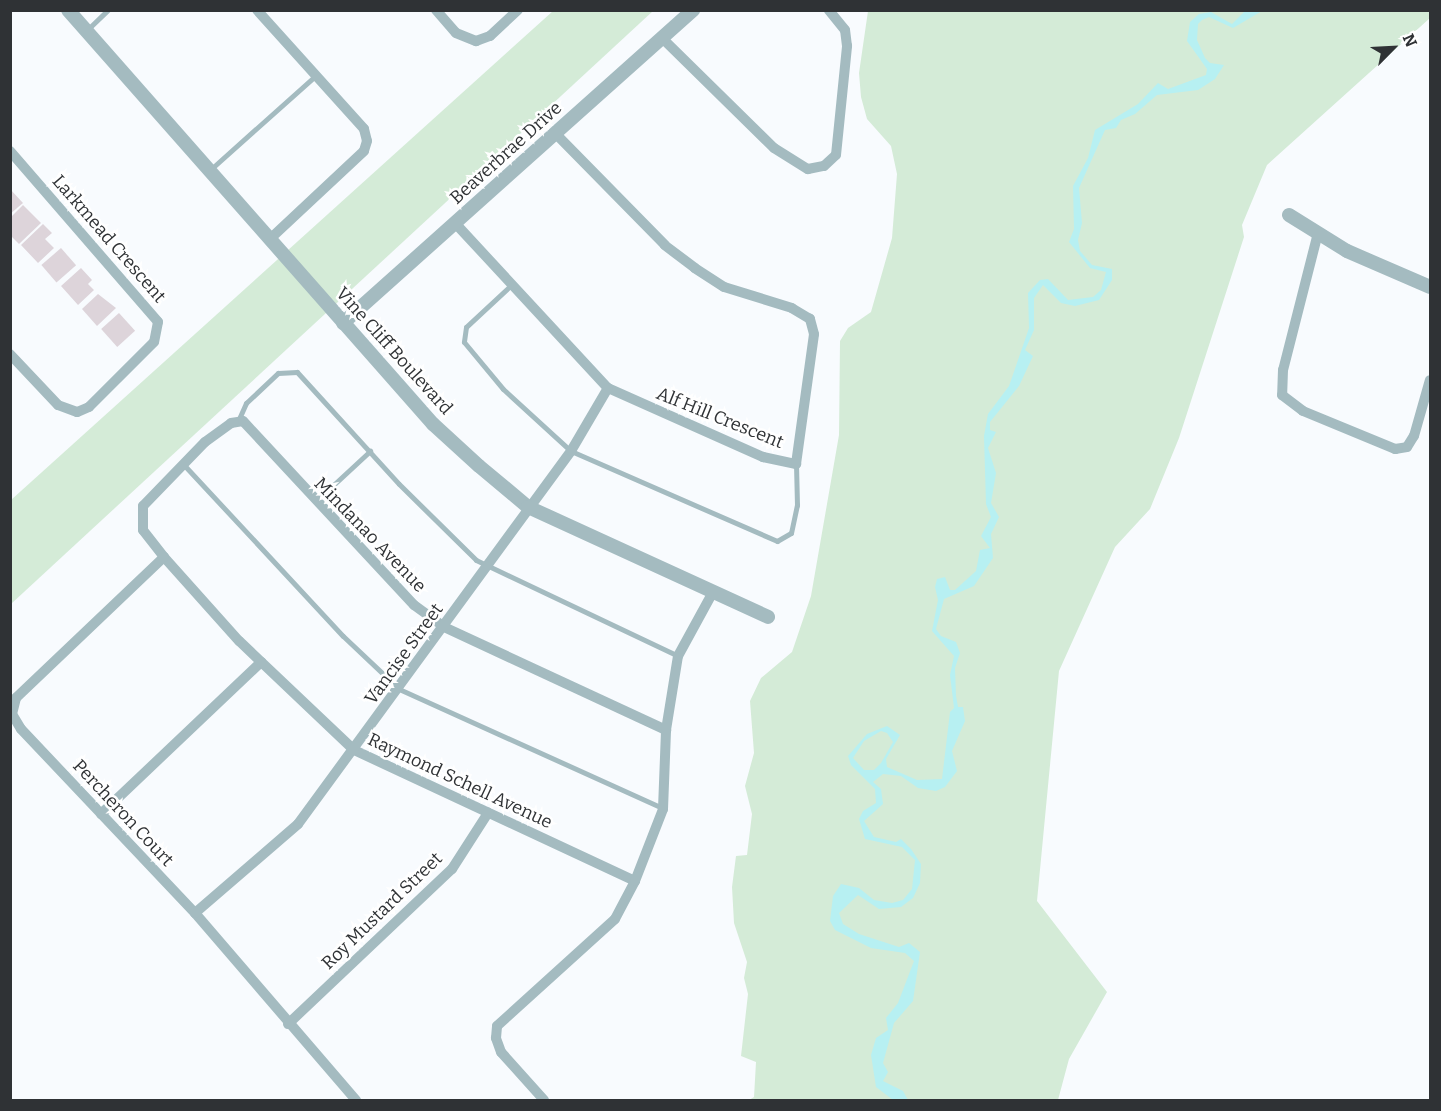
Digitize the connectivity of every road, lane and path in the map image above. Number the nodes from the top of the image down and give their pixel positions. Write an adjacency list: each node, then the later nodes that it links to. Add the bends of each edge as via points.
1 (68, 10): 8 (street, Vine Cliff Boulevard)
2 (108, 10): 8 (lane)
3 (258, 10): 10 (street)
4 (436, 10): 5 (street, via 456,33 476,40 490,36)
5 (518, 10)
6 (693, 10): 9 (street, Beaverbrae Drive)
7 (829, 10): 9 (street, via 845,30 847,46 836,155 824,166 808,169 774,148)
8 (86, 31): 13 (street, Vine Cliff Boulevard)
9 (662, 38): 11 (street, Beaverbrae Drive)
10 (316, 75): 13 (lane); 17 (street, via 364,129 367,141 364,151)
11 (555, 133): 15 (street, Beaverbrae Drive); 28 (street, Alf Hill Crescent, via 665,245 695,268 724,287 792,308 810,319 814,334)
12 (10, 151): 21 (street, Larkmead Crescent, via 158,322 154,342 89,407 77,412 58,405)
13 (210, 170): 17 (street, Vine Cliff Boulevard)
14 (1289, 215): 16 (street)
15 (455, 223): 18 (street, Alf Hill Crescent); 20 (street, Beaverbrae Drive)
16 (1318, 233): 19 (street, via 1347,251); 22 (street, via 1283,370 1282,395 1303,411 1395,449 1407,447 1414,436)
17 (270, 239): 20 (street, Vine Cliff Boulevard)
18 (510, 286): 23 (street, Alf Hill Crescent); 26 (lane, via 466,327 464,342 503,389)
19 (1431, 287)
20 (343, 323): 30 (street, Vine Cliff Boulevard, via 433,424)
21 (10, 354)
22 (1431, 380)
23 (608, 388): 26 (street, Vancise Street); 28 (street, Alf Hill Crescent, via 763,457)
24 (237, 421): 25 (lane, via 255,393 278,373 291,371 302,375); 27 (street, via 212,436); 29 (street, Mindanao Avenue, via 248,425)
25 (370, 451): 29 (lane); 32 (lane, via 465,552)
26 (571, 451): 28 (lane, via 777,541 791,533 797,505); 30 (street, Vancise Street)
27 (183, 464): 31 (street, via 147,498 140,513 143,530); 38 (lane, via 343,636)
28 (796, 464)
29 (315, 502): 35 (street, Mindanao Avenue, via 414,605)
30 (528, 507): 32 (street, Vancise Street); 33 (street, Vine Cliff Boulevard)
31 (164, 556): 37 (street, Raymond Schell Avenue); 43 (street, Percheron Court, via 16,698 12,714 21,729)
32 (488, 567): 35 (street, Vancise Street); 36 (lane)
33 (713, 592): 34 (street, Vine Cliff Boulevard); 36 (street)
34 (768, 617)
35 (444, 627): 38 (street, Vancise Street); 39 (street, Mindanao Avenue)
36 (678, 656): 39 (street)
37 (261, 662): 40 (street, Raymond Schell Avenue); 43 (street)
38 (399, 689): 40 (street, Vancise Street); 41 (lane)
39 (666, 730): 41 (street)
40 (354, 750): 42 (street, Raymond Schell Avenue); 45 (street, Vancise Street, via 298,824)
41 (663, 809): 44 (street)
42 (488, 813): 44 (street, Raymond Schell Avenue); 46 (street, Roy Mustard Street, via 452,869)
43 (101, 814): 45 (street, Percheron Court)
44 (635, 882): 48 (street, via 615,920 497,1026 501,1052)
45 (195, 913): 46 (street, Percheron Court)
46 (288, 1024): 47 (street, Percheron Court)
47 (356, 1101)
48 (544, 1101)

